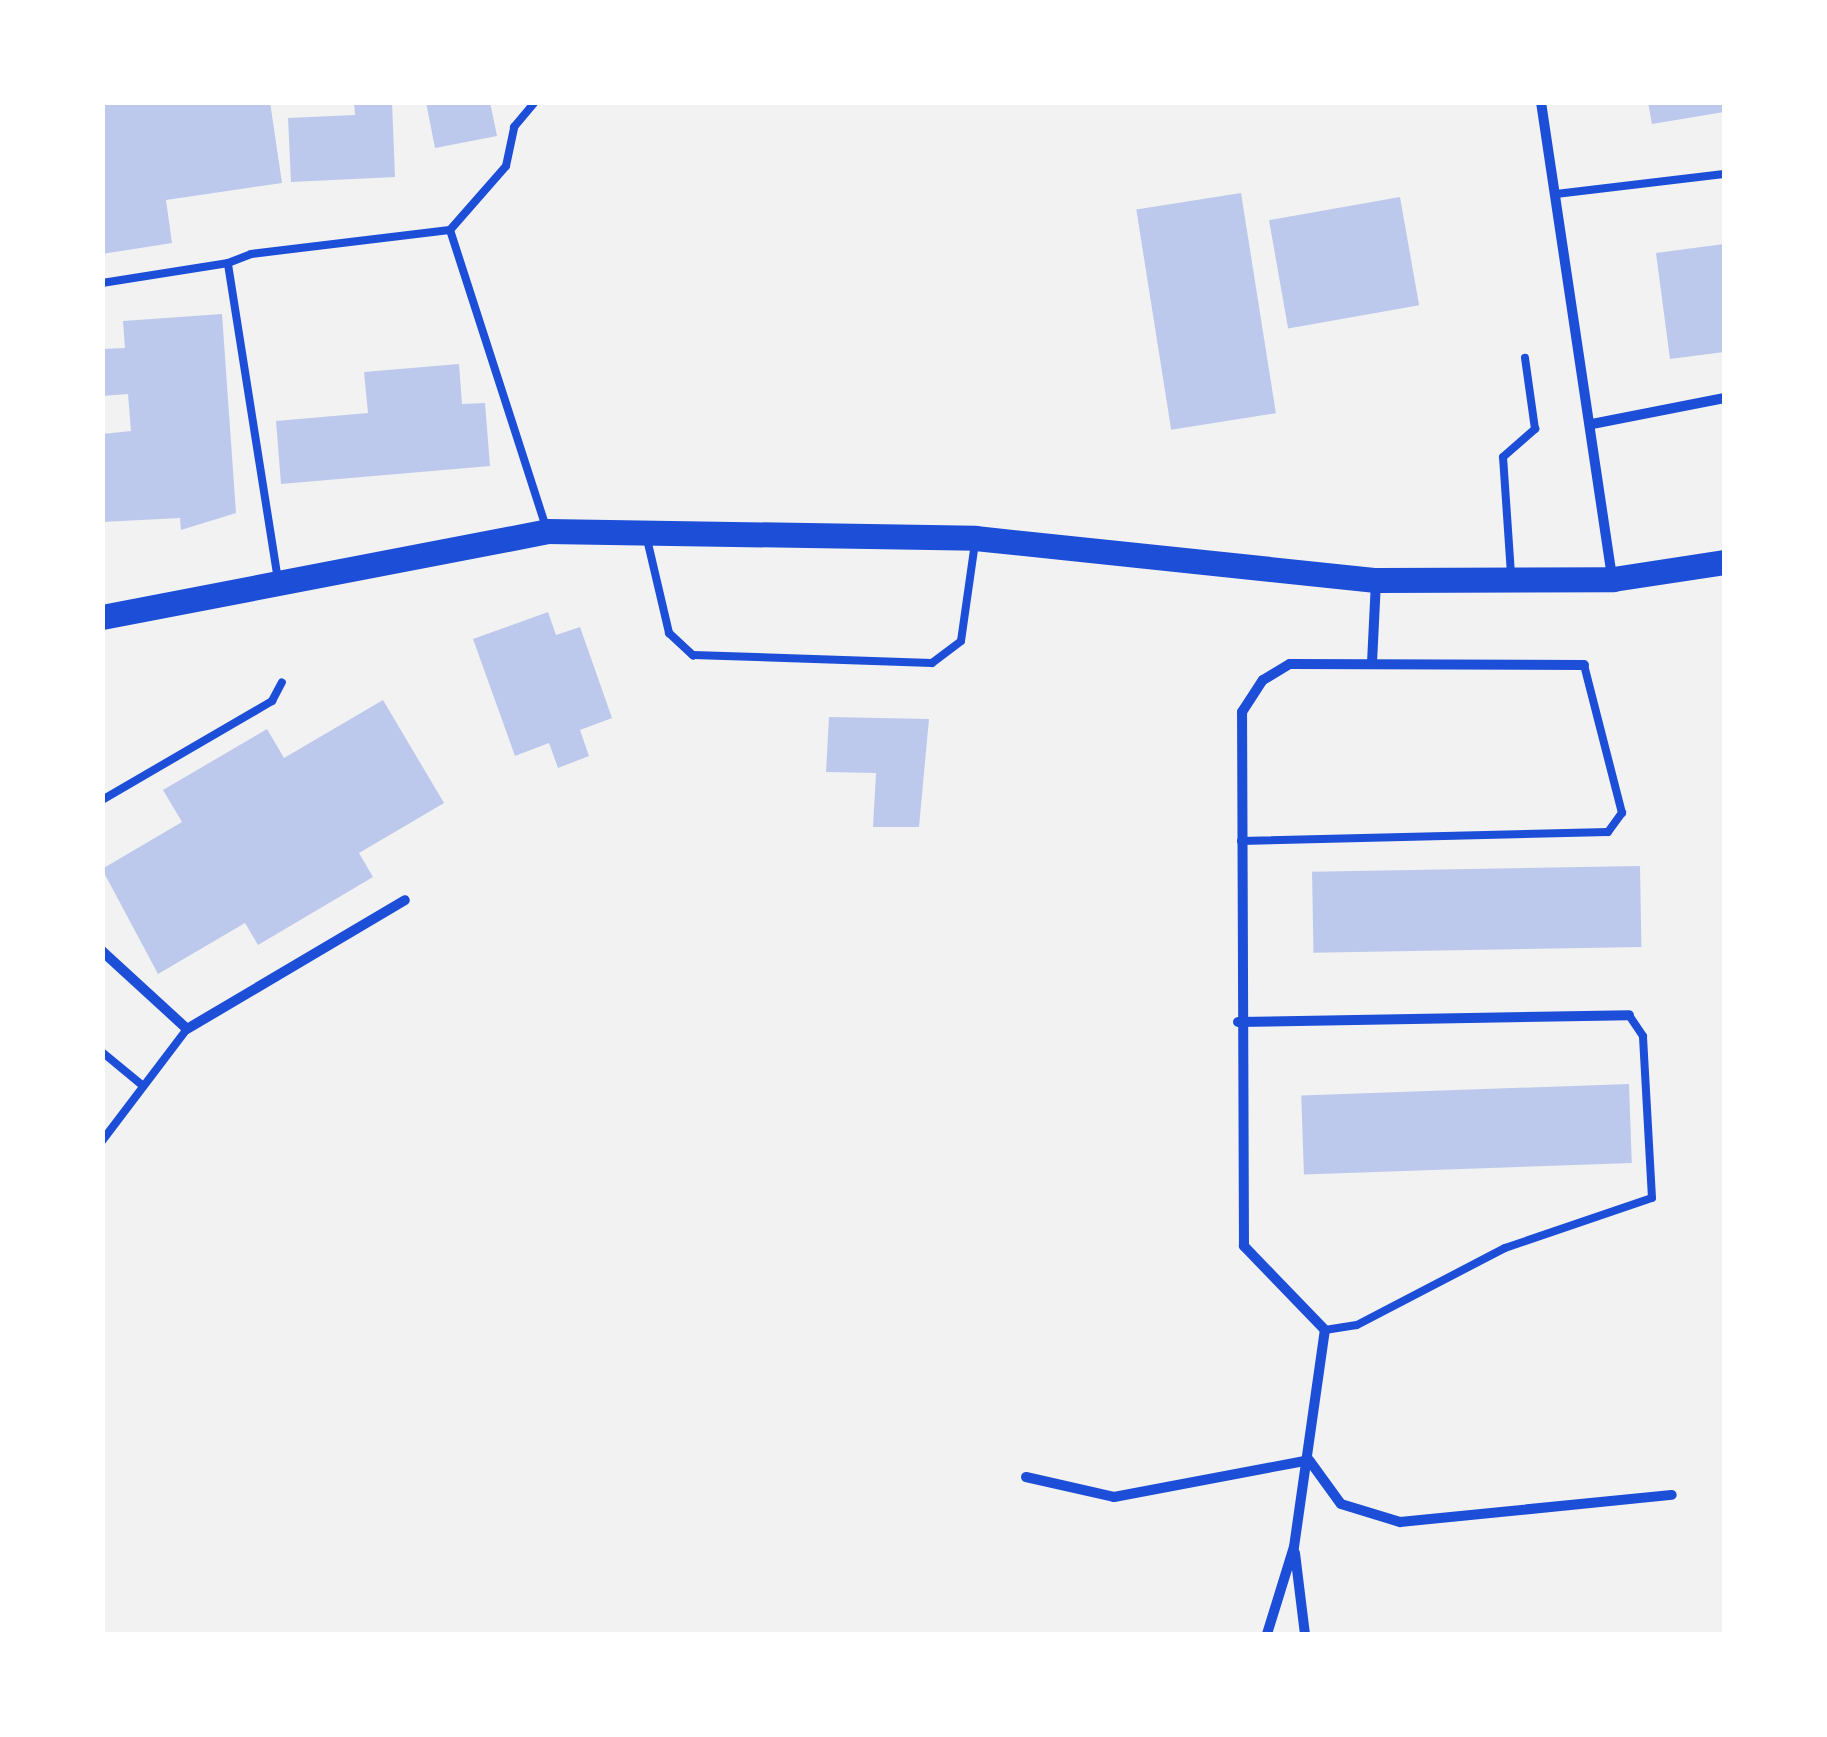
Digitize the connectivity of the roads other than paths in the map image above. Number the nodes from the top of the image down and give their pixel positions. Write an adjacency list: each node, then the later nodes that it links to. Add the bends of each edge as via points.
1 (535, 102): 5 (lane, via 518,117 506,166)
2 (1541, 102): 4 (street)
3 (1724, 174): 4 (lane)
4 (1556, 194): 10 (street)
5 (450, 230): 6 (lane); 12 (lane)
6 (228, 263): 7 (lane); 18 (lane)
7 (102, 283)
8 (1526, 358): 17 (lane, via 1535,428 1503,457)
9 (1724, 398): 10 (street)
10 (1592, 424): 15 (street)
11 (645, 529): 12 (main road); 13 (main road); 13 (lane, via 669,633 708,658 932,664 961,641)
12 (548, 532): 18 (main road)
13 (975, 538): 16 (main road)
14 (1724, 562): 15 (main road)
15 (1613, 579): 17 (main road)
16 (1376, 580): 17 (main road); 20 (street)
17 (1512, 584)
18 (280, 590): 19 (main road)
19 (102, 617)
20 (1372, 663): 21 (street); 24 (street, via 1290,664 1250,695)
21 (1584, 664): 24 (lane, via 1622,813 1608,832)
22 (282, 682): 23 (lane, via 272,701)
23 (102, 800)
24 (1240, 842): 28 (street)
25 (405, 900): 29 (street)
26 (102, 951): 29 (street)
27 (1629, 1015): 28 (street); 33 (lane, via 1644,1036 1652,1198 1505,1248 1357,1325)
28 (1238, 1022): 33 (street, via 1244,1246)
29 (187, 1029): 31 (lane)
30 (102, 1052): 31 (lane)
31 (142, 1085): 32 (lane)
32 (103, 1139)
33 (1325, 1330): 34 (street)
34 (1309, 1460): 35 (street, via 1114,1497); 36 (street, via 1341,1504 1400,1522); 37 (street)
35 (1026, 1476)
36 (1672, 1495)
37 (1294, 1547): 38 (street); 39 (street)
38 (1266, 1634)
39 (1305, 1634)

